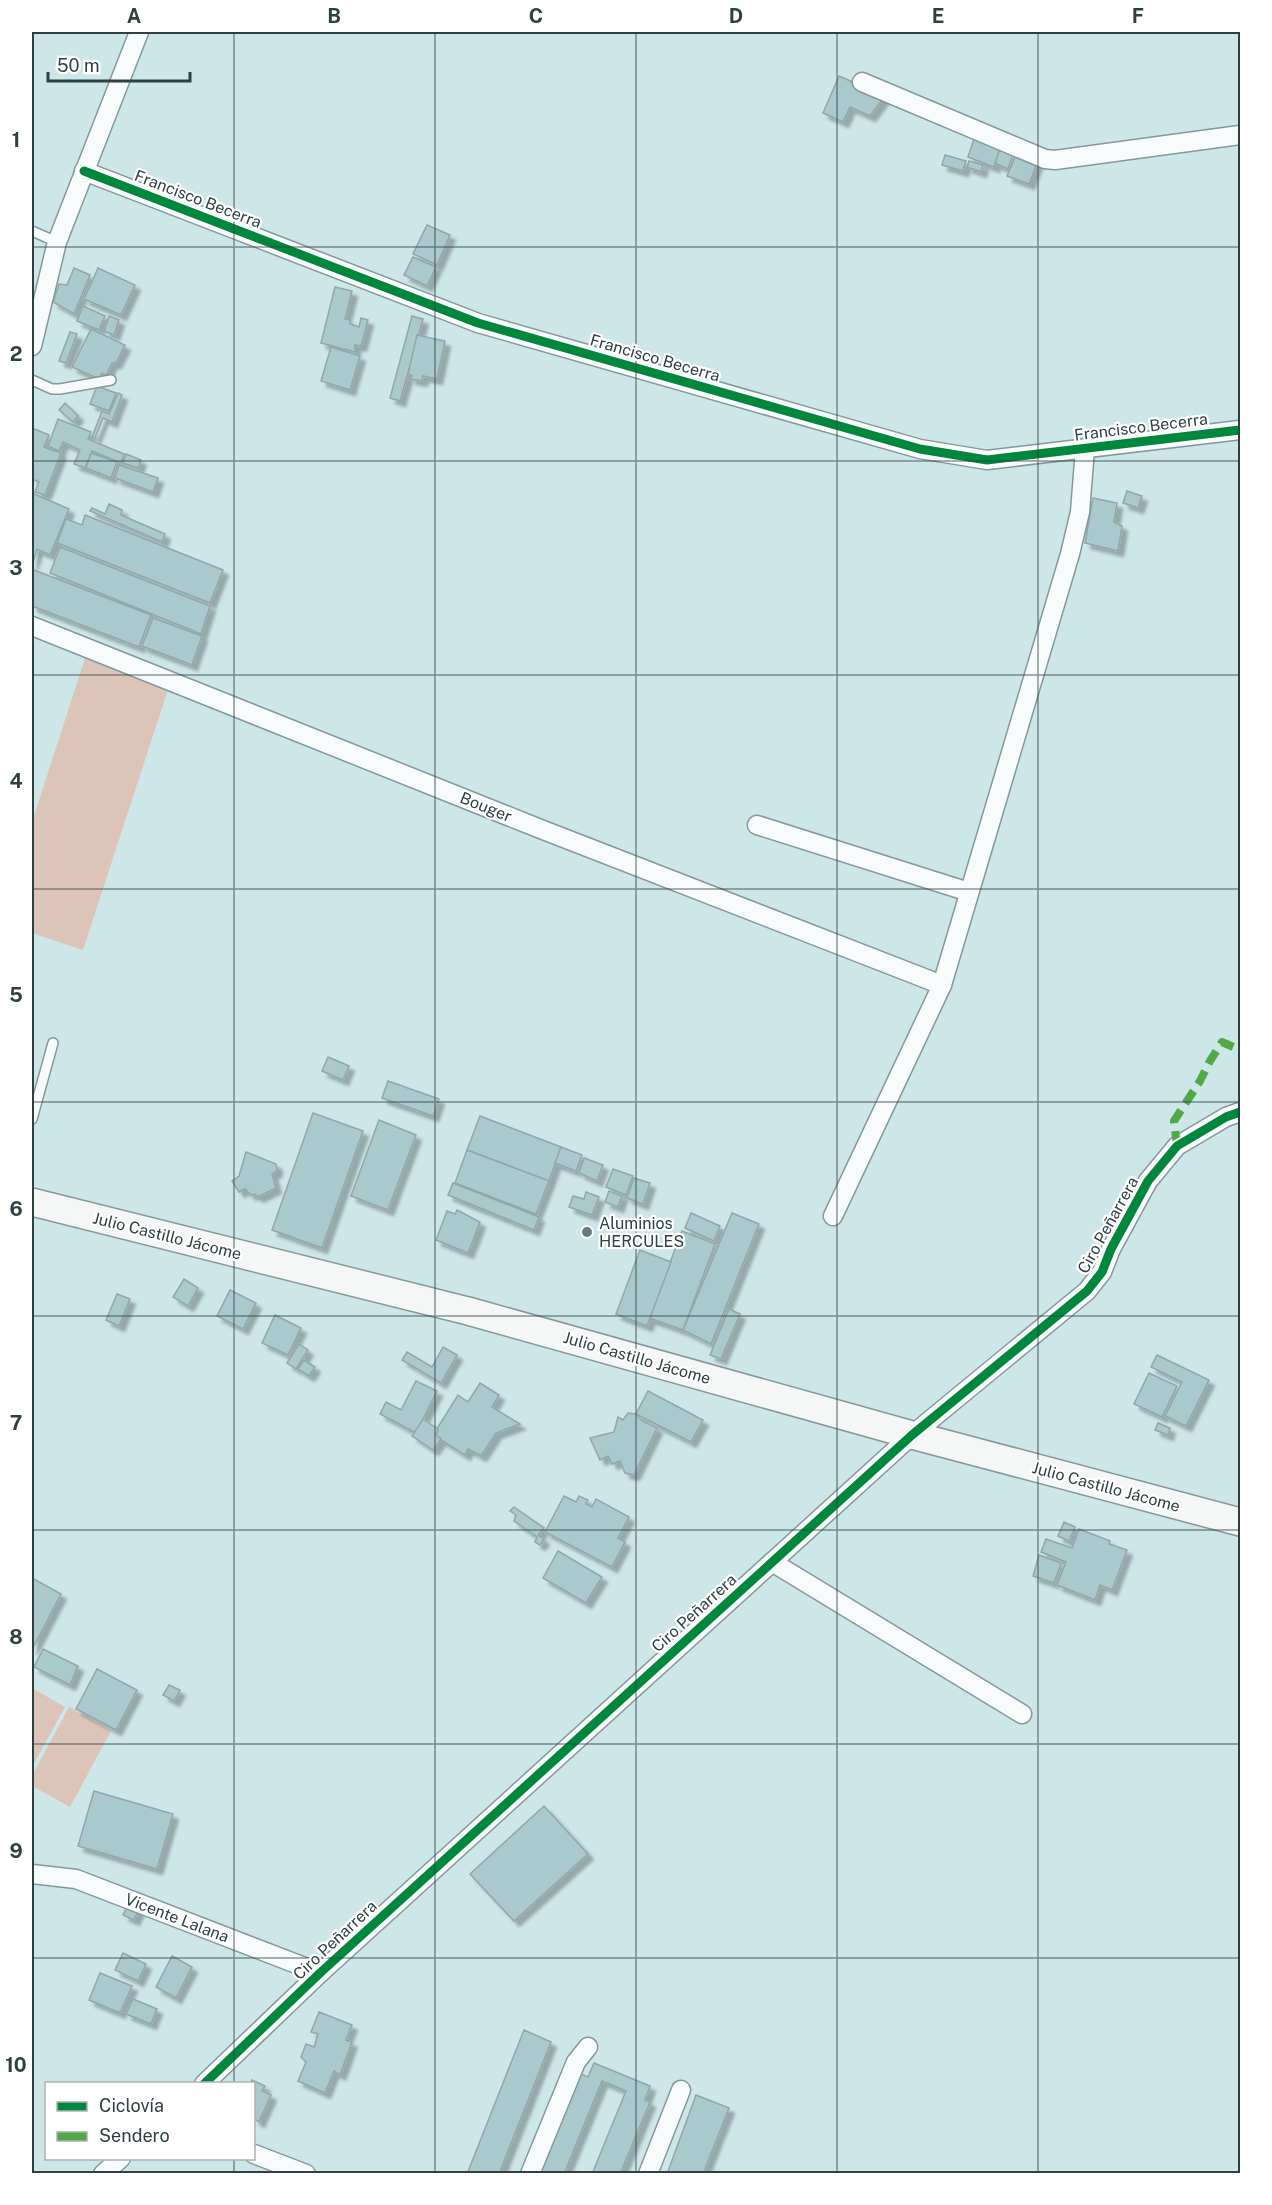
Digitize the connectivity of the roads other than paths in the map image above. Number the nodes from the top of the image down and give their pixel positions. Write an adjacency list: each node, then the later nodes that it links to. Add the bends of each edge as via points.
1 (140, 32): 4 (street)
2 (862, 82): 3 (street, via 1045,159)
3 (1240, 135)
4 (84, 171): 6 (street); 11 (street, Francisco Becerra, via 478,323 909,446 987,460)
5 (32, 231): 6 (lane)
6 (57, 242): 7 (street)
7 (32, 346)
8 (32, 380): 9 (lane, via 52,389)
9 (111, 380)
10 (1240, 430): 11 (street, Francisco Becerra)
11 (1085, 449): 14 (street, via 1080,512 1070,554)
12 (32, 626): 15 (street, Bouger)
13 (757, 825): 14 (street)
14 (969, 892): 15 (street)
15 (942, 985): 20 (street)
16 (53, 1043): 18 (lane)
17 (1240, 1112): 21 (street, Ciro Peñarrera, via 1177,1146 1148,1181 1102,1272 1087,1291)
18 (32, 1119)
19 (32, 1202): 21 (main road, Julio Castillo Jácome, via 468,1311)
20 (833, 1216)
21 (912, 1435): 22 (main road, Julio Castillo Jácome); 23 (street, Ciro Peñarrera)
22 (1240, 1522)
23 (772, 1562): 24 (street); 26 (street, Ciro Peñarrera)
24 (1022, 1714)
25 (32, 1875): 26 (street, Vicente Lalana, via 76,1879)
26 (320, 1973): 28 (street, Ciro Peñarrera)
27 (588, 2047): 34 (street, via 576,2061)
28 (206, 2082)
29 (681, 2090): 35 (street)
30 (255, 2154): 33 (street)
31 (119, 2160): 32 (street)
32 (103, 2174)
33 (306, 2174)
34 (530, 2174)
35 (648, 2174)

